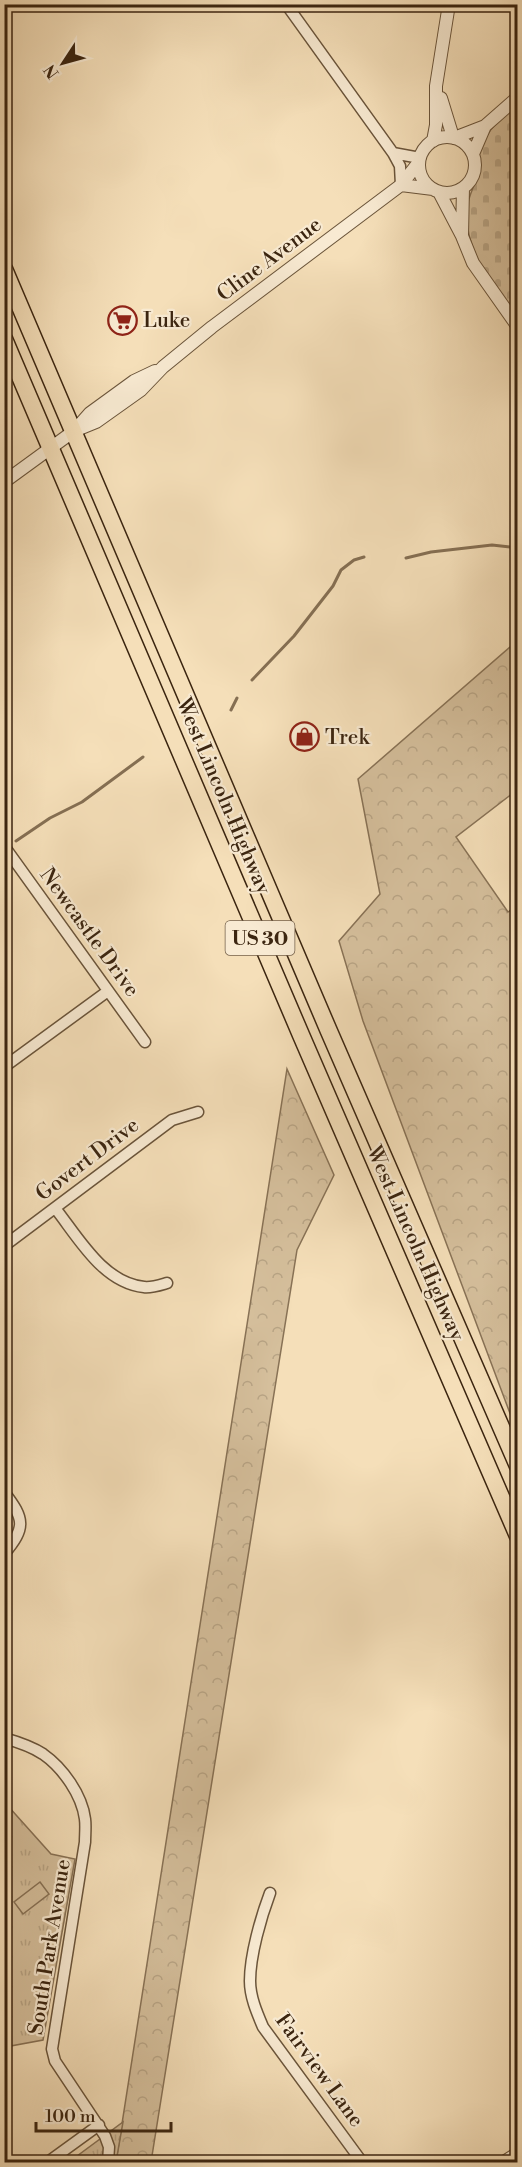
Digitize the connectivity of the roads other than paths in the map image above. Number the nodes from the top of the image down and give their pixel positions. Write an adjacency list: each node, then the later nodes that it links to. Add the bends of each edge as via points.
1 (286, 4): 8 (street)
2 (449, 4): 3 (street)
3 (436, 86): 6 (street); 7 (street)
4 (518, 97): 5 (street)
5 (485, 126): 6 (street); 9 (street)
6 (453, 138): 7 (street); 9 (street, via 463,142)
7 (433, 141): 10 (street, via 424,148)
8 (393, 153): 10 (street); 11 (street, via 400,166)
9 (473, 154): 12 (street, via 474,173)
10 (419, 160): 11 (street, Cline Avenue); 13 (street, via 421,174)
11 (400, 185): 13 (street); 18 (street, Cline Avenue, via 240,305 163,367 141,390 96,422)
12 (463, 188): 13 (street, via 452,193); 14 (street)
13 (436, 190): 14 (street)
14 (462, 236): 16 (street, via 473,263)
15 (4, 269): 18 (main road, West Lincoln Highway / US 30)
16 (518, 327)
17 (4, 339): 19 (main road, West Lincoln Highway / US 30)
18 (74, 431): 19 (street, Cline Avenue); 29 (main road, West Lincoln Highway / US 30)
19 (52, 447): 20 (street, Cline Avenue); 31 (main road, West Lincoln Highway / US 30)
20 (4, 482)
21 (4, 846): 22 (street, Newcastle Drive)
22 (108, 991): 23 (street, Newcastle Drive); 24 (street)
23 (145, 1042)
24 (4, 1067)
25 (198, 1112): 26 (street, Govert Drive, via 171,1120)
26 (55, 1208): 27 (street, Govert Drive); 28 (street, via 102,1268 126,1284 146,1288)
27 (4, 1246)
28 (167, 1283)
29 (518, 1466)
30 (4, 1492): 32 (street, via 18,1509 21,1524)
31 (518, 1536)
32 (4, 1554)
33 (4, 1738): 35 (street, South Park Avenue, via 44,1755 80,1798 85,1842 52,2049 55,2061)
34 (270, 1893): 39 (street, Fairview Lane, via 260,1920 250,1982 255,2007 263,2027)
35 (99, 2125): 37 (street); 38 (street, South Park Avenue, via 109,2147)
36 (518, 2153): 40 (street)
37 (48, 2163)
38 (108, 2163)
39 (362, 2163)
40 (504, 2163)

